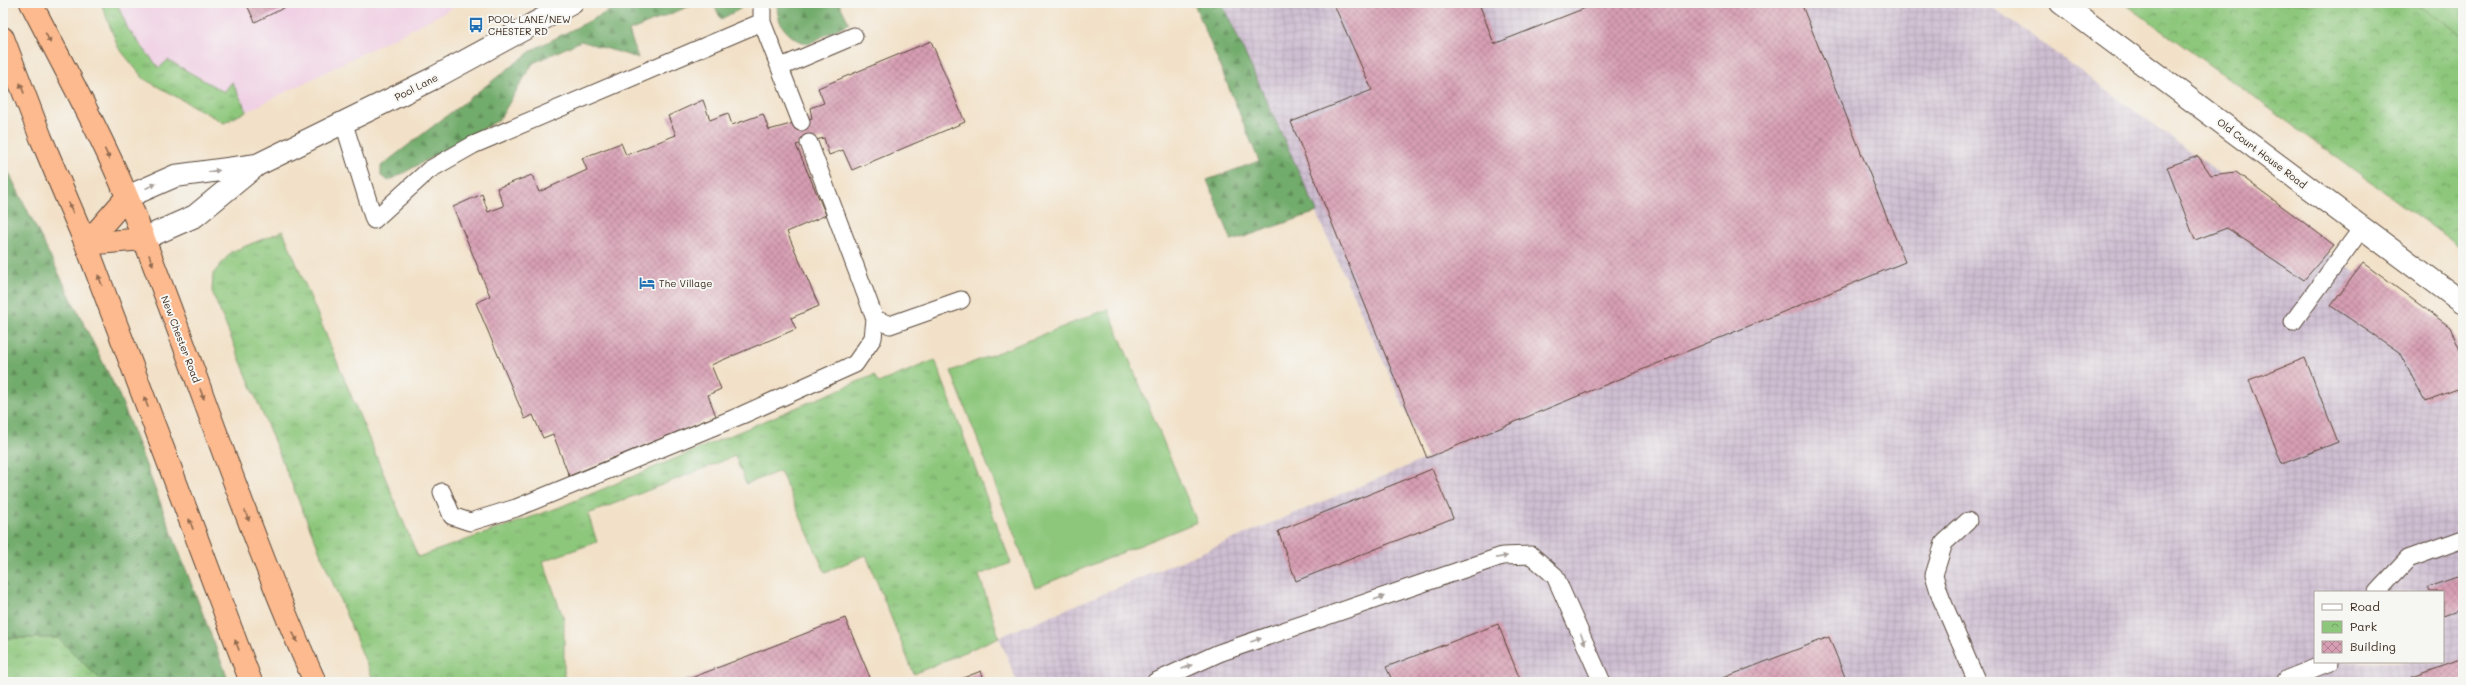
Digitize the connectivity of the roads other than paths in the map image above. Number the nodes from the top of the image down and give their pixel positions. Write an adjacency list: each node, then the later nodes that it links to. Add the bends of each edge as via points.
1 (31, 3): 13 (highway, New Chester Road, one-way to 13)
2 (572, 3): 10 (street, Pool Lane)
3 (762, 3): 5 (lane)
4 (2061, 3): 14 (street, Old Court House Road)
5 (762, 22): 8 (lane); 10 (lane, via 474,145 430,170 374,220)
6 (854, 36): 8 (lane)
7 (3, 38): 16 (highway, one-way to 7, via 41,138)
8 (781, 67): 9 (lane)
9 (800, 122)
10 (344, 124): 12 (street, Pool Lane)
11 (809, 142): 19 (lane)
12 (257, 165): 13 (street, Pool Lane, one-way to 12, via 176,176); 15 (street, Pool Lane, via 195,216)
13 (127, 197): 15 (highway, New Chester Road); 16 (highway)
14 (2362, 228): 18 (street, Old Court House Road); 20 (lane)
15 (143, 239): 16 (highway); 27 (highway, New Chester Road, one-way to 27, via 282,608)
16 (86, 244): 26 (highway, one-way to 16)
17 (960, 300): 19 (lane, via 890,324)
18 (2463, 303)
19 (875, 319): 21 (lane, via 873,338 855,364 742,415 516,508 470,522 452,516)
20 (2293, 322)
21 (442, 492)
22 (1968, 521): 30 (lane, via 1944,543 1934,575 1941,598)
23 (2463, 539): 24 (lane, via 2408,559)
24 (2378, 591)
25 (2327, 663): 31 (lane)
26 (251, 682)
27 (315, 682)
28 (1155, 682): 29 (lane, one-way to 29, via 1219,653 1502,556 1531,555 1555,576)
29 (1602, 682)
30 (1977, 682)
31 (2285, 682)

